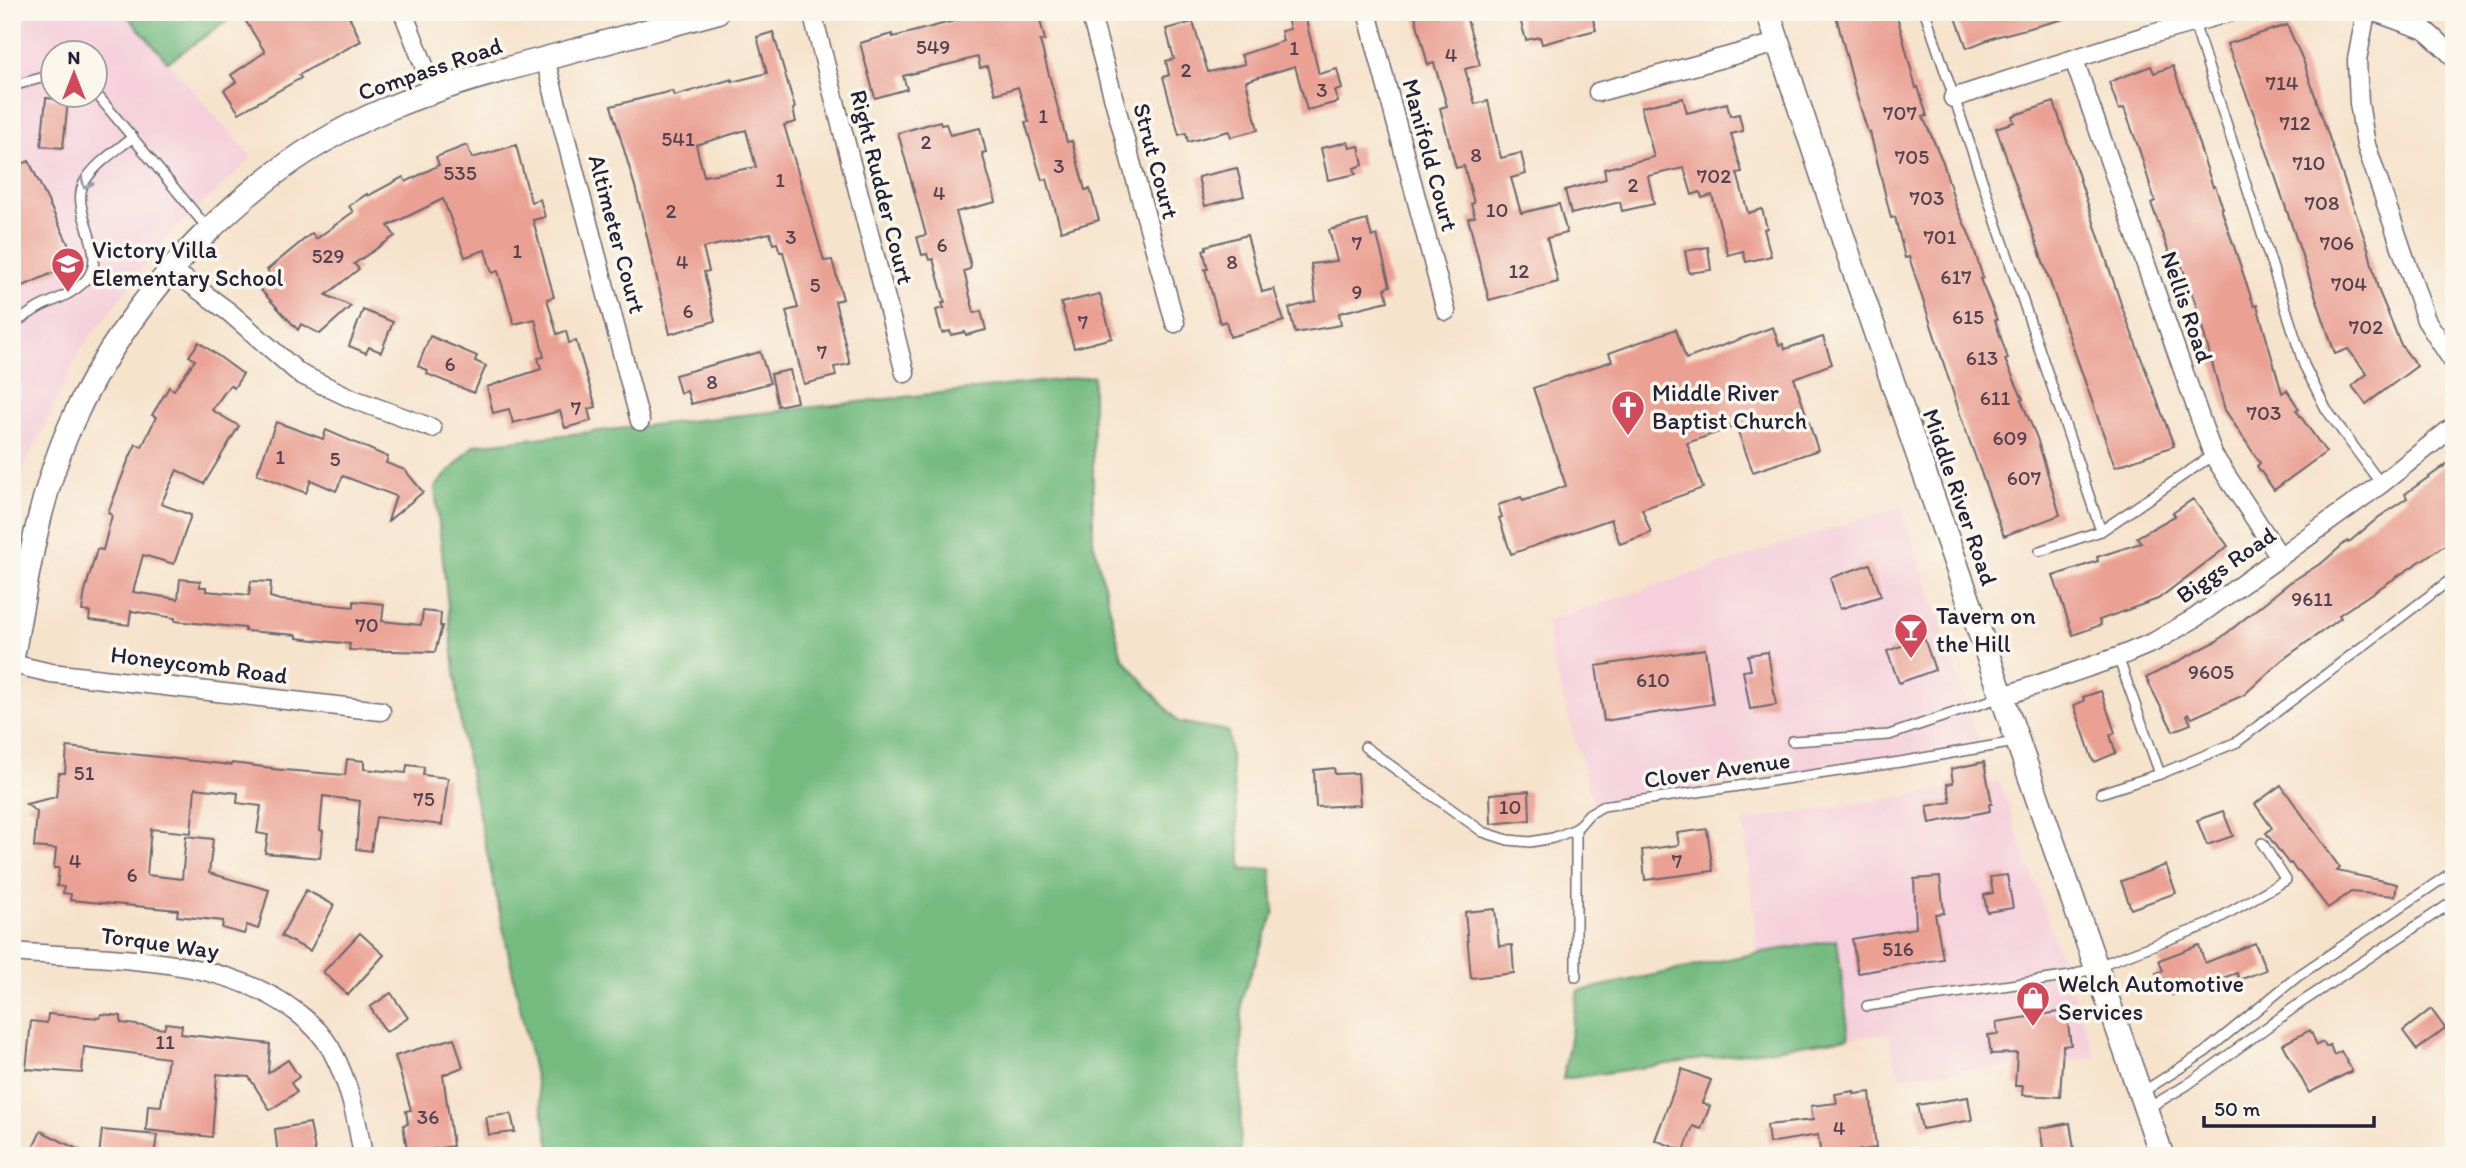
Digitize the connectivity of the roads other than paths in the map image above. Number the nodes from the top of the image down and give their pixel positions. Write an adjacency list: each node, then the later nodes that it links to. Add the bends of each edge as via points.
1 (403, 12): 18 (street)
2 (717, 12): 14 (street, Compass Road)
3 (812, 12): 29 (street, Right Rudder Court)
4 (1090, 12): 26 (street, Strut Court)
5 (1367, 12): 25 (street, Manifold Court)
6 (1768, 12): 12 (street, Middle River Road)
7 (1925, 12): 20 (lane)
8 (2231, 12): 11 (street)
9 (2366, 12): 28 (street, via 2357,60 2367,145 2426,320)
10 (2375, 12): 13 (street, via 2425,30)
11 (2194, 23): 15 (street); 34 (lane, via 2304,365 2326,409)
12 (1777, 43): 19 (street); 41 (street, Middle River Road)
13 (2454, 57)
14 (545, 59): 18 (street, Compass Road); 30 (street, Altimeter Court)
15 (2074, 60): 20 (street); 33 (street, Nellis Road)
16 (38, 79): 17 (lane)
17 (12, 86)
18 (434, 91): 23 (street, Compass Road, via 385,109 311,149)
19 (1598, 92)
20 (1953, 98): 35 (lane)
21 (108, 108): 22 (lane)
22 (133, 137): 23 (lane); 27 (lane, one-way to 27, via 101,163 80,194 94,262 89,277 73,292)
23 (209, 231): 24 (street, Compass Road)
24 (172, 270): 32 (street, via 300,374); 40 (street, Compass Road, via 117,340 70,424 49,481)
25 (1446, 311)
26 (1175, 323)
27 (12, 324)
28 (2454, 363)
29 (905, 373)
30 (640, 421)
31 (2454, 426): 34 (street, Biggs Road)
32 (432, 428)
33 (2213, 455): 35 (lane); 37 (street, Nellis Road)
34 (2381, 484): 37 (street, Biggs Road)
35 (2101, 531): 36 (lane)
36 (2040, 551)
37 (2280, 557): 39 (street, Biggs Road, via 2195,618)
38 (2454, 577): 46 (lane, via 2237,742)
39 (2118, 657): 41 (street, Biggs Road); 46 (lane)
40 (12, 662): 42 (street, Honeycomb Road, via 51,673)
41 (2001, 697): 43 (lane, via 1889,734); 44 (street, Middle River Road)
42 (381, 711)
43 (1792, 741)
44 (2017, 741): 48 (lane, Clover Avenue, via 1604,806); 53 (street, Middle River Road)
45 (1365, 747): 48 (lane, via 1483,832 1530,842)
46 (2160, 774): 47 (lane)
47 (2101, 793)
48 (1576, 829): 54 (lane)
49 (2262, 843): 53 (lane, via 2286,880 2207,925)
50 (2454, 871): 56 (lane, via 2298,976)
51 (2454, 901): 56 (lane, via 2187,1085)
52 (12, 953): 57 (street, Torque Way, via 205,970 276,998 317,1030 331,1049 357,1115)
53 (2096, 967): 55 (lane, via 2071,976); 56 (street, Middle River Road)
54 (1576, 977)
55 (1867, 1006)
56 (2144, 1101): 58 (street, Middle River Road)
57 (363, 1156)
58 (2162, 1156)

